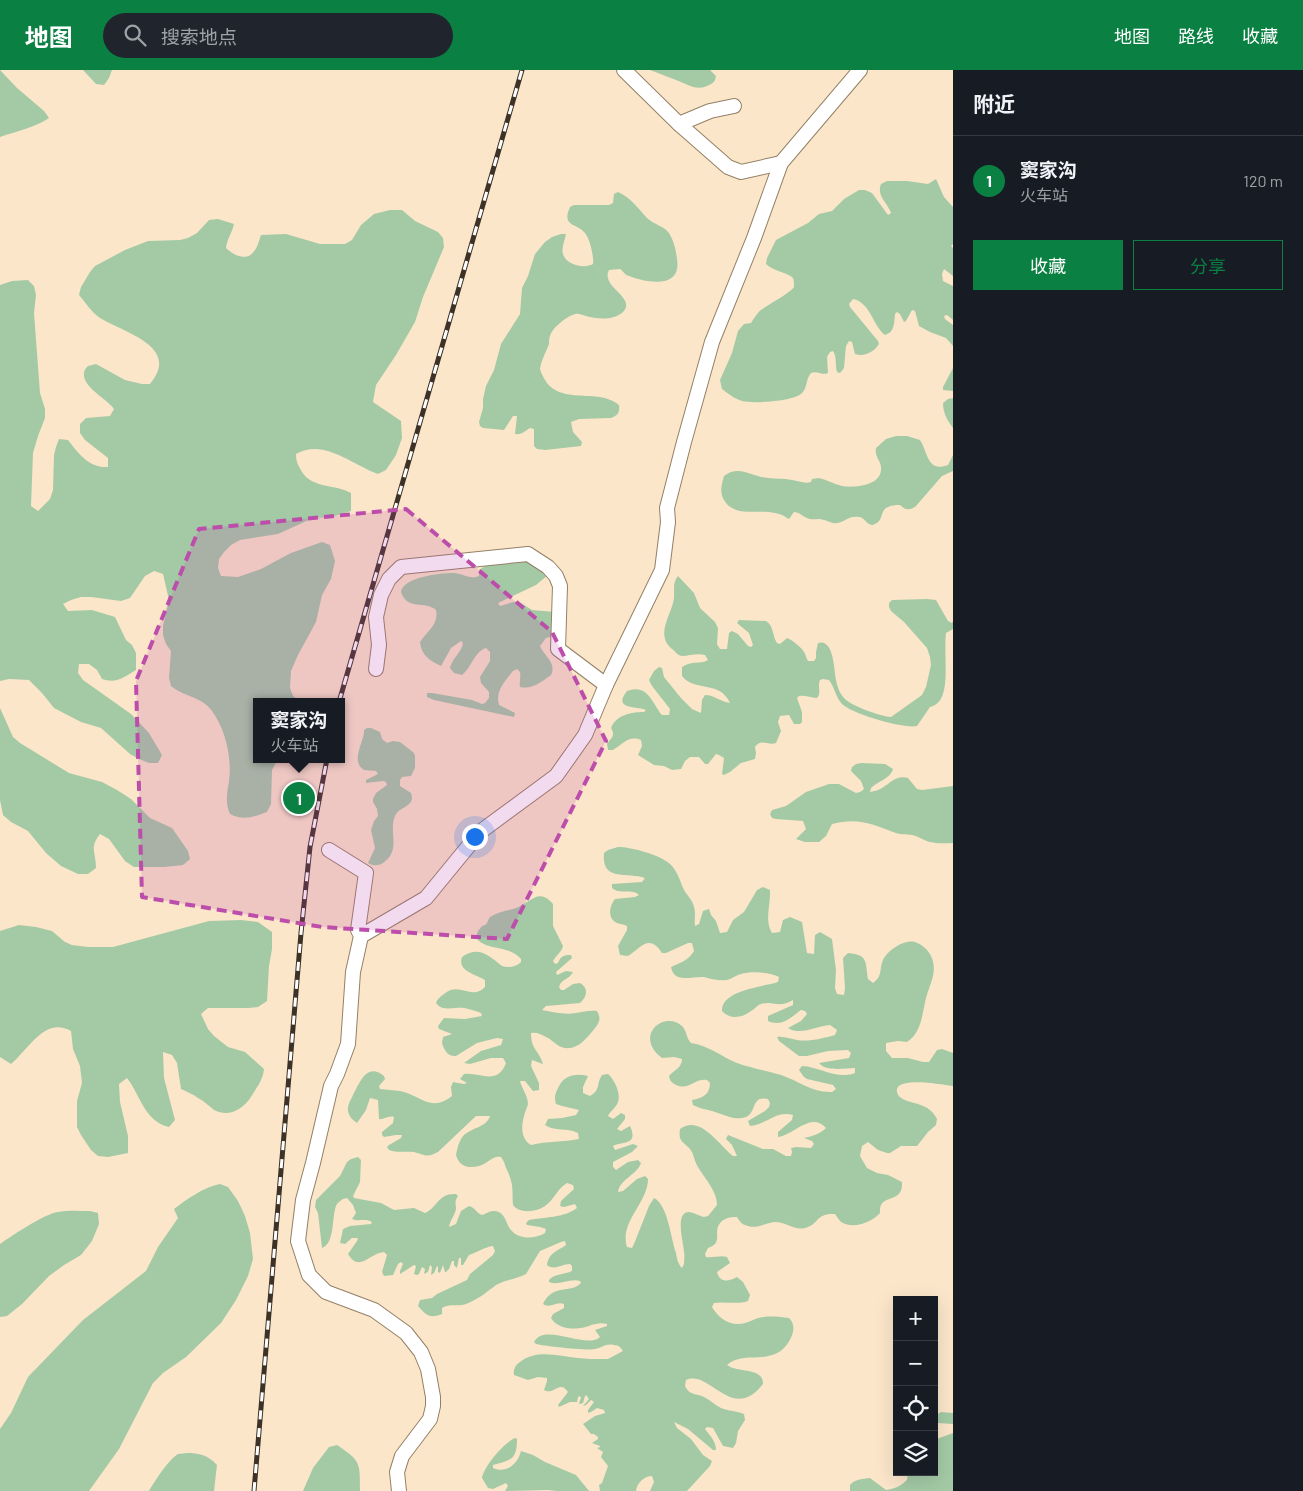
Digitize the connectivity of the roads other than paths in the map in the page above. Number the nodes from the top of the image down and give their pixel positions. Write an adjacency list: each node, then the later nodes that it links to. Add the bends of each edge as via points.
1 (624, 70): 4 (street)
2 (860, 70): 5 (street)
3 (734, 106): 4 (street, via 710,111)
4 (679, 124): 5 (street, via 728,167 741,172)
5 (781, 163): 7 (street, via 709,352 668,508 662,570)
6 (376, 669): 7 (street, via 379,645 376,617 381,595 389,579 401,567 528,554 548,567 560,586 558,649)
7 (606, 685): 9 (street, via 585,735 556,776 480,832 426,898)
8 (328, 850): 9 (street, via 366,873 358,930)
9 (361, 936): 10 (street, via 352,972 348,1044 331,1086 303,1200 298,1241 309,1274 326,1292 374,1310 406,1333 421,1352 428,1368 433,1396 430,1419 402,1456 397,1472)
10 (399, 1491)

